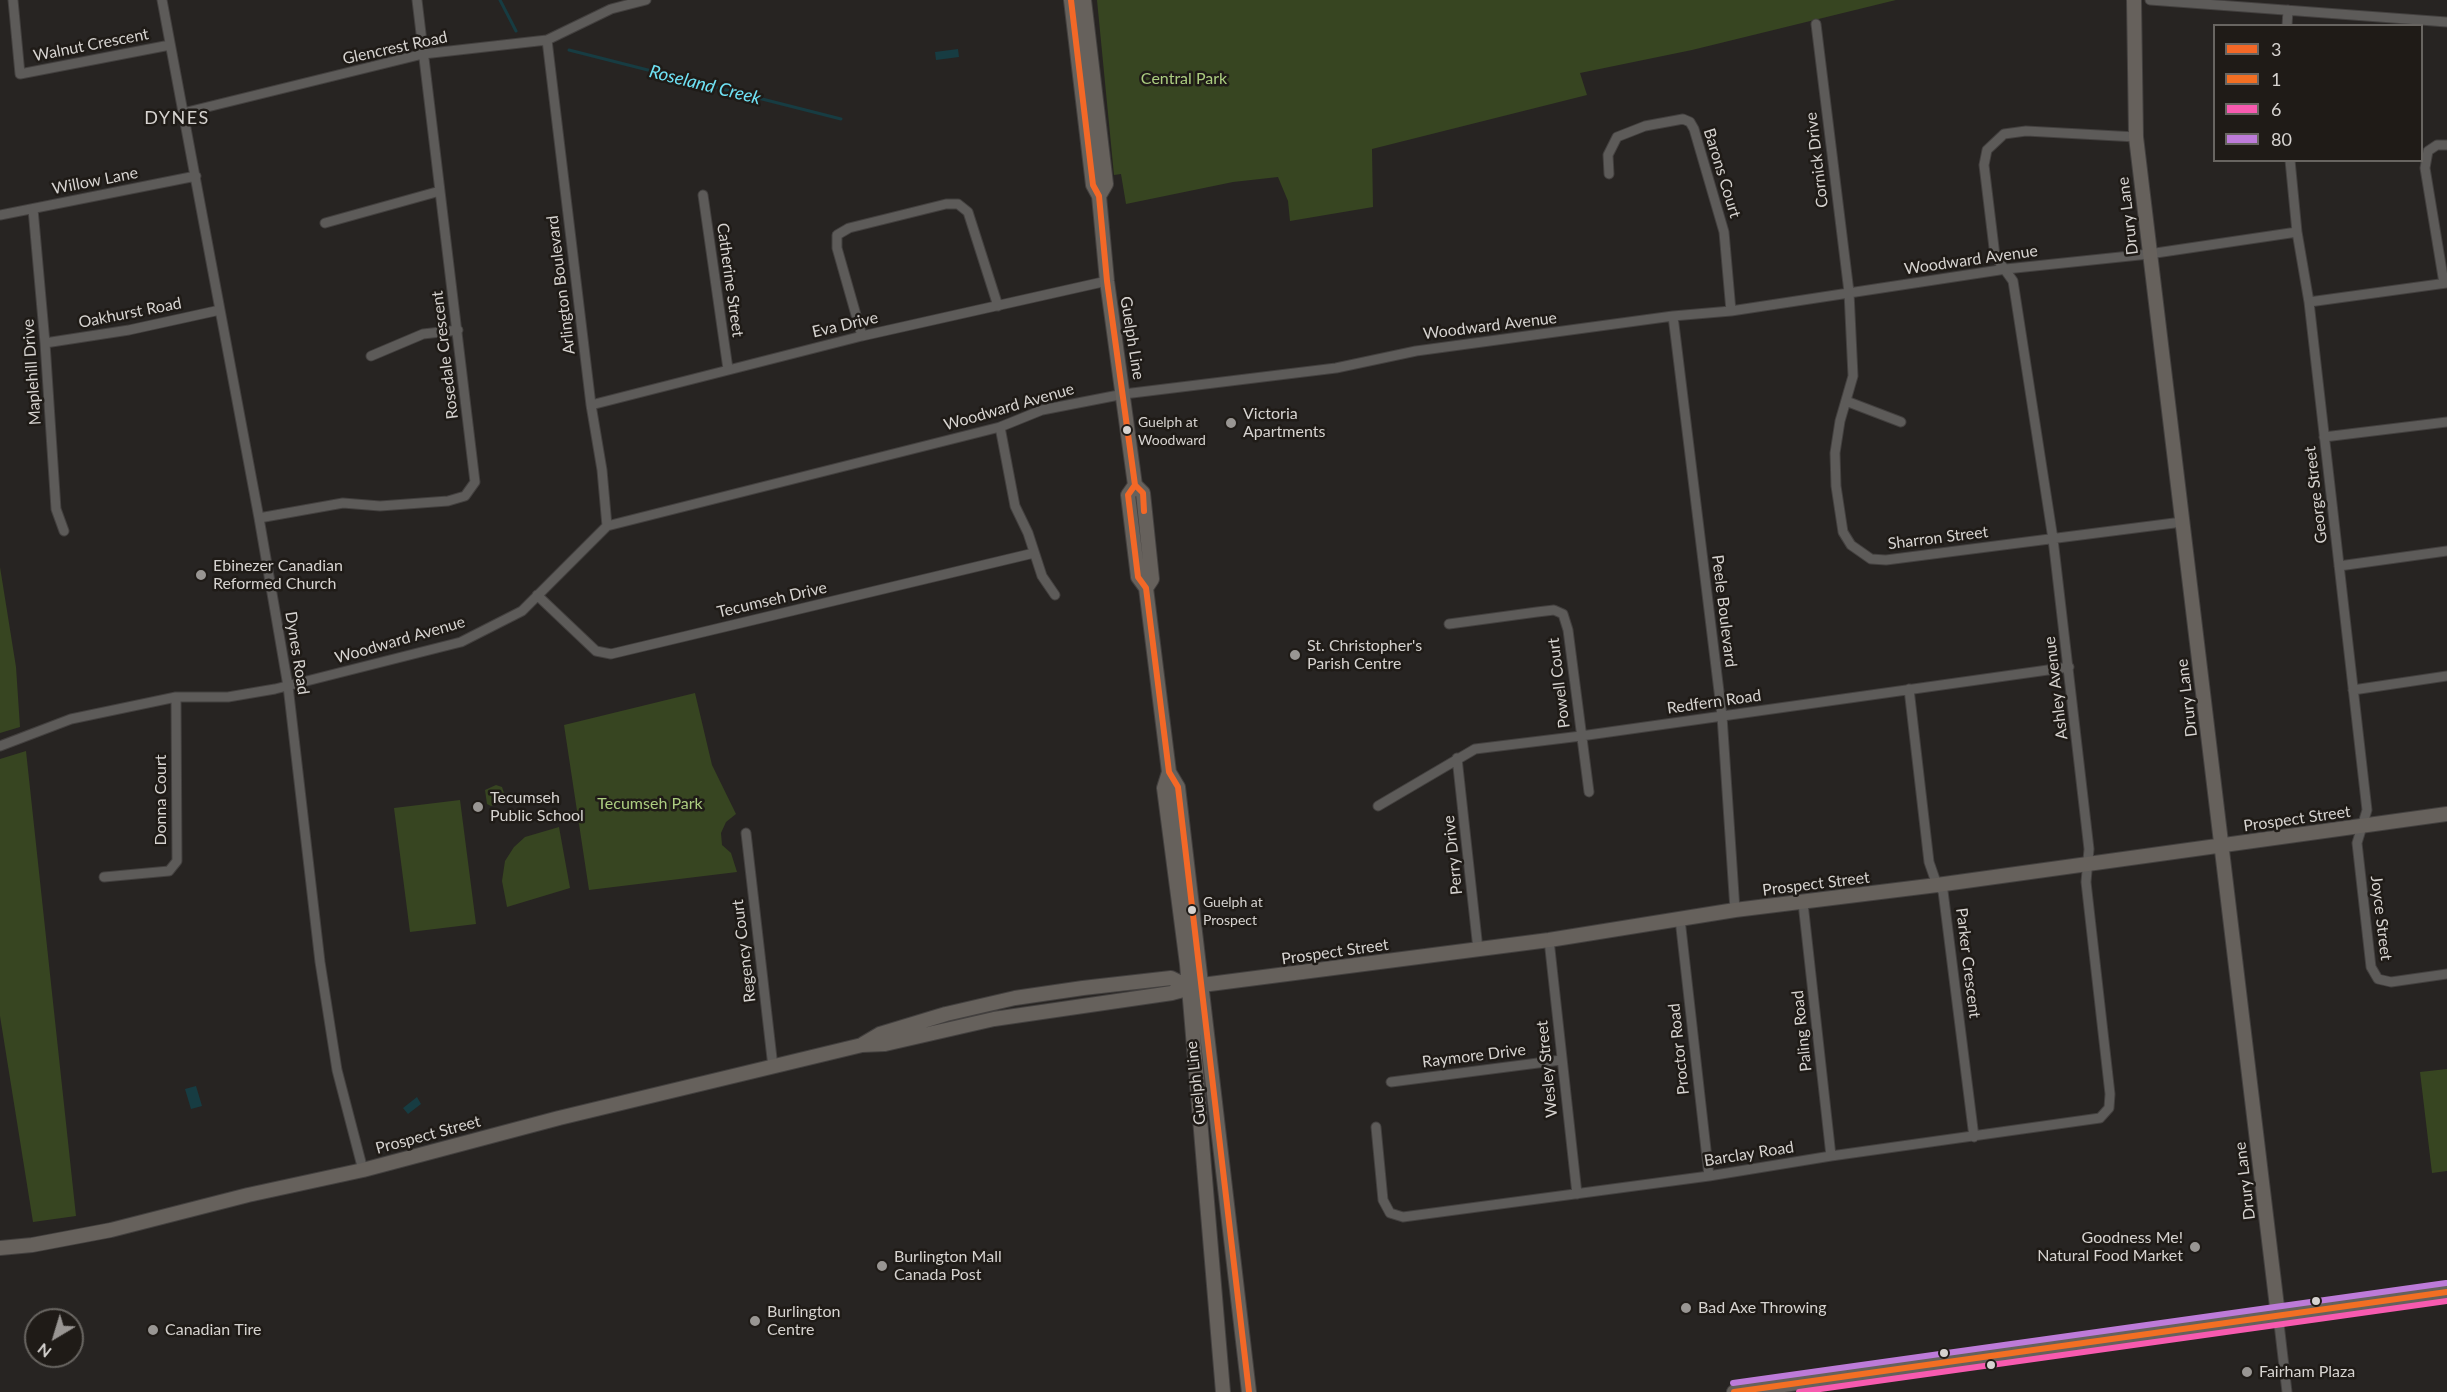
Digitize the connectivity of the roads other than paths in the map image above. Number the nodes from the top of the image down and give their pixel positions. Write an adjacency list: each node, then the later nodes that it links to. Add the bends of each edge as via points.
1 (13, 0): 16 (street, Walnut Crescent, via 20,74)
2 (162, 0): 16 (street, Dynes Road)
3 (417, 0): 17 (street, Rosedale Crescent)
4 (606, 0): 10 (street)
5 (646, 0): 10 (street, Glencrest Road)
6 (1071, 0): 26 (street, Guelph Line, via 1093,185)
7 (1084, 0): 26 (street, Guelph Line, via 1106,184)
8 (2134, 0): 19 (street, Drury Lane)
9 (2150, 0): 11 (street)
10 (611, 9): 15 (street, Glencrest Road)
11 (2288, 9): 12 (street); 14 (street)
12 (2447, 22)
13 (1816, 24): 35 (street, Cornick Drive)
14 (2287, 24)
15 (547, 40): 17 (street, Glencrest Road); 48 (street, Arlington Boulevard)
16 (170, 45): 18 (street, Dynes Road)
17 (423, 54): 18 (street, Glencrest Road); 24 (street, Rosedale Crescent)
18 (183, 113): 23 (street, Dynes Road)
19 (2136, 137): 31 (street, Drury Lane); 32 (street, Ashley Avenue, via 2026,131 2004,134 1988,150 1984,165 1995,256)
20 (2447, 144): 34 (street, via 2428,151 2425,168)
21 (2290, 162): 30 (street, George Street)
22 (1609, 174): 39 (street, Barons Court, via 1608,155 1617,137 1645,126 1683,119 1690,122 1724,232)
23 (196, 176): 27 (street, Willow Lane); 38 (street, Dynes Road)
24 (440, 192): 29 (street); 41 (street, Rosedale Crescent)
25 (703, 195): 45 (street, Catherine Street)
26 (1099, 196): 33 (street, Guelph Line)
27 (33, 209): 28 (street, Willow Lane); 43 (street, Maplehill Drive)
28 (0, 215)
29 (325, 223)
30 (2297, 232): 31 (street, Woodward Avenue); 36 (street, George Street)
31 (2149, 254): 32 (street, Woodward Avenue); 54 (street, Drury Lane)
32 (2006, 269): 35 (street, Woodward Avenue); 57 (street, Ashley Avenue, via 2013,281)
33 (1107, 280): 37 (street, Eva Drive); 46 (street, Guelph Line)
34 (2445, 283): 36 (street)
35 (1849, 292): 39 (street, Woodward Avenue); 47 (street, Sharron Street, via 1853,376)
36 (2309, 302): 52 (street, George Street)
37 (998, 306): 42 (street, Eva Drive); 42 (street, via 968,212 958,204 946,204 849,228 837,235 837,248)
38 (220, 310): 43 (street, Oakhurst Road); 53 (street, Dynes Road)
39 (1731, 311): 40 (street, Woodward Avenue)
40 (1673, 316): 46 (street, Woodward Avenue, via 1416,351 1336,368); 70 (street, Peele Boulevard)
41 (458, 330): 44 (street, via 423,334); 53 (street, Rosedale Crescent, via 475,482 465,496 380,506 343,503)
42 (862, 336): 45 (street, Eva Drive)
43 (45, 343): 56 (street, Maplehill Drive, via 56,510)
44 (371, 356)
45 (728, 369): 48 (street, Eva Drive)
46 (1124, 394): 51 (street, Woodward Avenue, via 1042,410); 89 (street, Guelph Line, via 1135,485 1143,493 1152,579 1146,588 1169,772 1164,788)
47 (1846, 401): 49 (street); 57 (street, Sharron Street, via 1834,453 1836,486 1843,532 1860,552 1871,559 1886,560)
48 (591, 405): 55 (street, Arlington Boulevard)
49 (1901, 422)
50 (2447, 422): 52 (street)
51 (1000, 427): 55 (street, Woodward Avenue); 59 (street, via 1015,506)
52 (2324, 437): 60 (street, George Street)
53 (259, 518): 66 (street, Dynes Road)
54 (2182, 522): 57 (street, Sharron Street); 79 (street, Drury Lane)
55 (607, 526): 61 (street, Woodward Avenue)
56 (64, 531)
57 (2053, 539): 64 (street, Ashley Avenue)
58 (2447, 551): 60 (street)
59 (1034, 553): 61 (street, Tecumseh Drive, via 611,654 596,651); 62 (street, via 1042,576)
60 (2339, 566): 68 (street, George Street)
61 (537, 595): 66 (street, Woodward Avenue, via 522,611 461,642)
62 (1055, 595)
63 (1449, 624): 71 (street, Powell Court, via 1554,610 1563,615)
64 (2069, 667): 67 (street, Redfern Road); 80 (street, Ashley Avenue, via 2089,849)
65 (2447, 676): 68 (street)
66 (288, 686): 69 (street, Woodward Avenue, via 228,697); 97 (street, Dynes Road, via 320,962 337,1070)
67 (1909, 689): 70 (street, Redfern Road); 82 (street, Parker Crescent, via 1929,862)
68 (2353, 690): 77 (street, George Street, via 2367,810)
69 (176, 697): 72 (street, Woodward Avenue, via 71,719); 81 (street, Donna Court, via 177,861 169,871)
70 (1722, 716): 71 (street, Redfern Road); 84 (street, Peele Boulevard)
71 (1581, 736): 73 (street, Redfern Road, via 1475,749); 74 (street, Powell Court)
72 (0, 746)
73 (1457, 758): 75 (street, Redfern Road); 87 (street, Perry Drive)
74 (1589, 792)
75 (1378, 806)
76 (2447, 814): 77 (street, Prospect Street)
77 (2362, 826): 79 (street, Prospect Street); 88 (street, Joyce Street, via 2357,843 2371,967 2378,979 2391,982)
78 (746, 833): 91 (street, Regency Court)
79 (2220, 846): 80 (street, Prospect Street); 102 (street, Drury Lane)
80 (2087, 863): 82 (street, Prospect Street); 93 (street, Ashley Avenue)
81 (104, 877)
82 (1937, 885): 83 (street, Prospect Street); 95 (street, Parker Crescent, via 1943,891)
83 (1803, 903): 84 (street, Prospect Street); 96 (street, Paling Road)
84 (1736, 910): 85 (street, Prospect Street)
85 (1680, 919): 86 (street, Prospect Street); 98 (street, Proctor Road)
86 (1549, 940): 87 (street, Prospect Street); 90 (street, Wesley Street)
87 (1478, 949): 89 (street, Prospect Street)
88 (2447, 974)
89 (1195, 986): 91 (street, Prospect Street, via 1171,978 1015,998 880,1034 862,1045); 103 (street, Guelph Line); 104 (street, Guelph Line)
90 (1561, 1060): 92 (street, Raymore Drive); 99 (street, Wesley Street)
91 (773, 1066): 97 (street, Prospect Street)
92 (1391, 1082)
93 (2109, 1108): 95 (street, Barclay Road, via 2100,1118)
94 (1376, 1127): 99 (street, Barclay Road, via 1383,1200 1390,1213 1403,1217)
95 (1974, 1137): 96 (street, Barclay Road)
96 (1831, 1156): 98 (street, Barclay Road)
97 (363, 1170): 100 (street, Prospect Street, via 111,1230)
98 (1709, 1176): 99 (street, Barclay Road)
99 (1577, 1194)
100 (0, 1248)
101 (2447, 1292): 102 (street)
102 (2278, 1315): 105 (street); 106 (street, Drury Lane)
103 (1223, 1392)
104 (1249, 1392)
105 (1734, 1392)
106 (2287, 1392)

